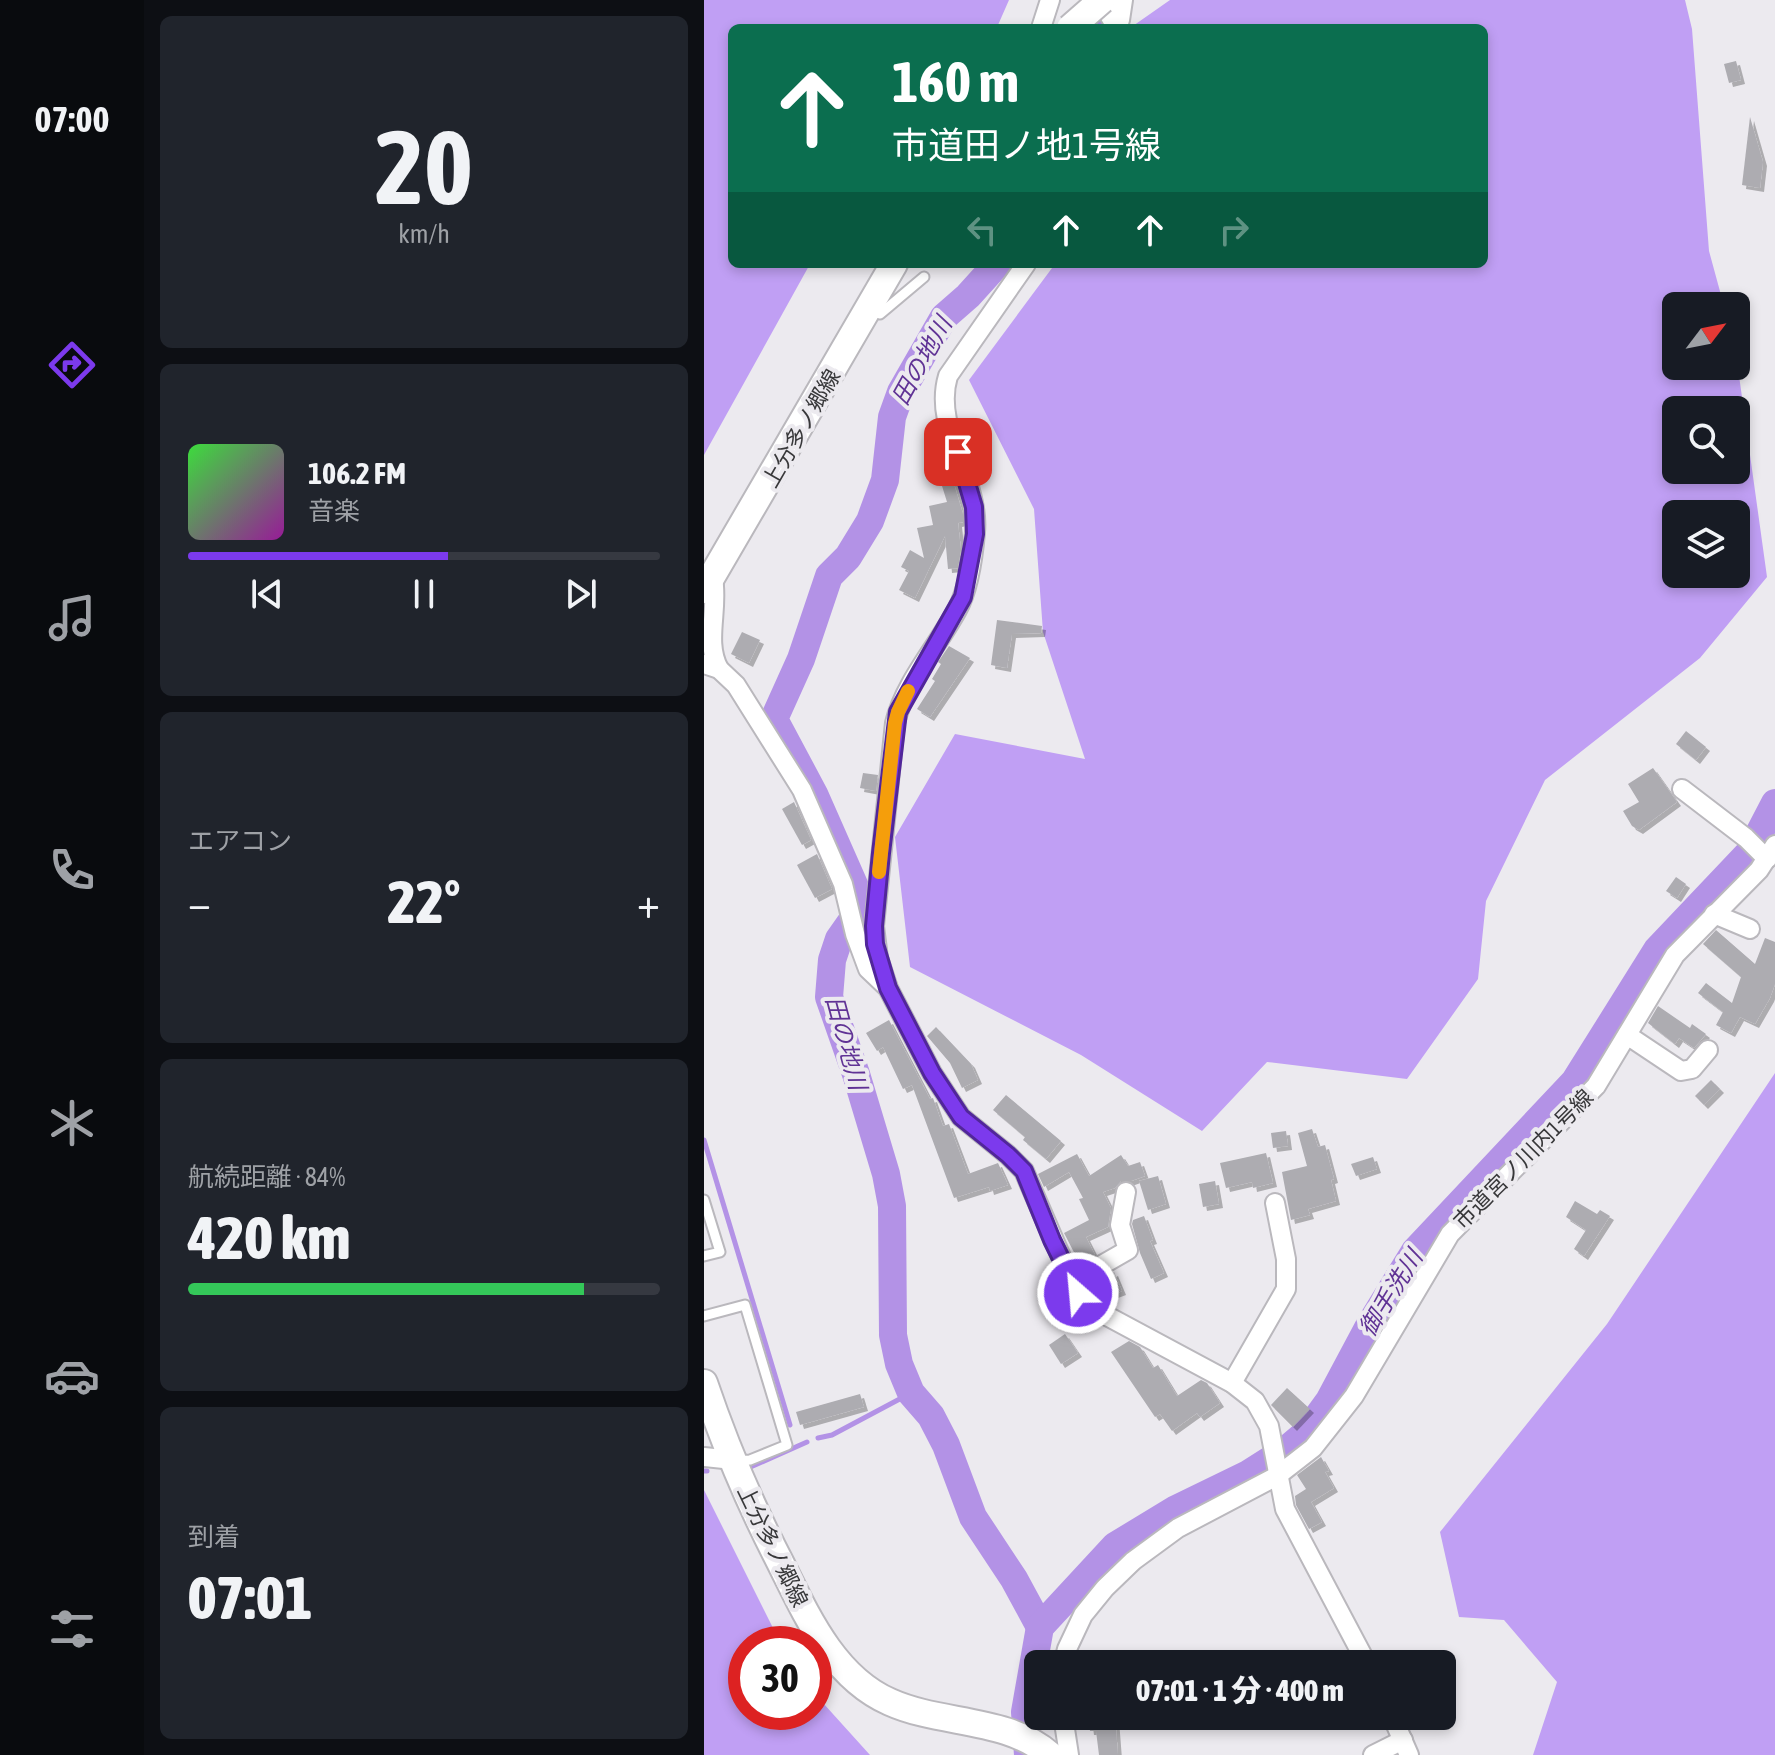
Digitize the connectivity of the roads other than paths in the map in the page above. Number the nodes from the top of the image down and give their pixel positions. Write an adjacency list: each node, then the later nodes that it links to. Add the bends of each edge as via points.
1 (1050, 0): 5 (street)
2 (1086, 0): 7 (street)
3 (1123, 0): 4 (street, via 1120,20)
4 (1109, 13): 6 (main road, bridge)
5 (1042, 24)
6 (1080, 24)
7 (1081, 24)
8 (892, 268): 11 (main road, 上分多ノ郷線)
9 (1023, 268): 18 (street, via 944,389 949,425 974,507 975,534 963,597 905,696 895,723 874,926)
10 (924, 277): 11 (lane, via 880,314)
11 (868, 309): 12 (main road, 上分多ノ郷線)
12 (708, 584): 13 (street, via 716,593 709,640)
13 (712, 667): 18 (street, via 744,695 812,809 843,884 868,969)
14 (1682, 789): 15 (street)
15 (1762, 848): 16 (street, 市道宮ノ川内1号線, via 1759,870)
16 (1714, 914): 17 (street); 19 (street, 市道宮ノ川内1号線, via 1675,955)
17 (1750, 929)
18 (888, 988): 25 (street, via 961,1117 1024,1171)
19 (1627, 1035): 20 (street, via 1681,1071 1692,1069); 31 (street, 市道宮ノ川内1号線, via 1596,1086 1450,1234 1354,1396 1313,1448)
20 (1708, 1050)
21 (1126, 1192): 25 (street, via 1120,1225 1128,1250)
22 (704, 1200): 24 (lane, via 720,1252)
23 (1275, 1203): 28 (street, via 1286,1289)
24 (704, 1256)
25 (1072, 1282): 28 (street, via 1094,1309)
26 (704, 1316): 30 (lane, via 745,1305 787,1445 750,1460)
27 (704, 1383): 30 (main road, 上分多ノ郷線)
28 (1232, 1383): 31 (street, via 1264,1413)
29 (704, 1457): 30 (street)
30 (733, 1460): 36 (main road, 上分多ノ郷線, via 807,1615 848,1673 889,1702 1003,1729)
31 (1276, 1472): 32 (street, 市道宮ノ川内1号線, via 1178,1528 1133,1561 1083,1615); 33 (street, via 1285,1509)
32 (1067, 1650)
33 (1360, 1650)
34 (1065, 1730): 37 (street)
35 (1406, 1747): 38 (street)
36 (1050, 1755)
37 (1069, 1755)
38 (1373, 1755)

